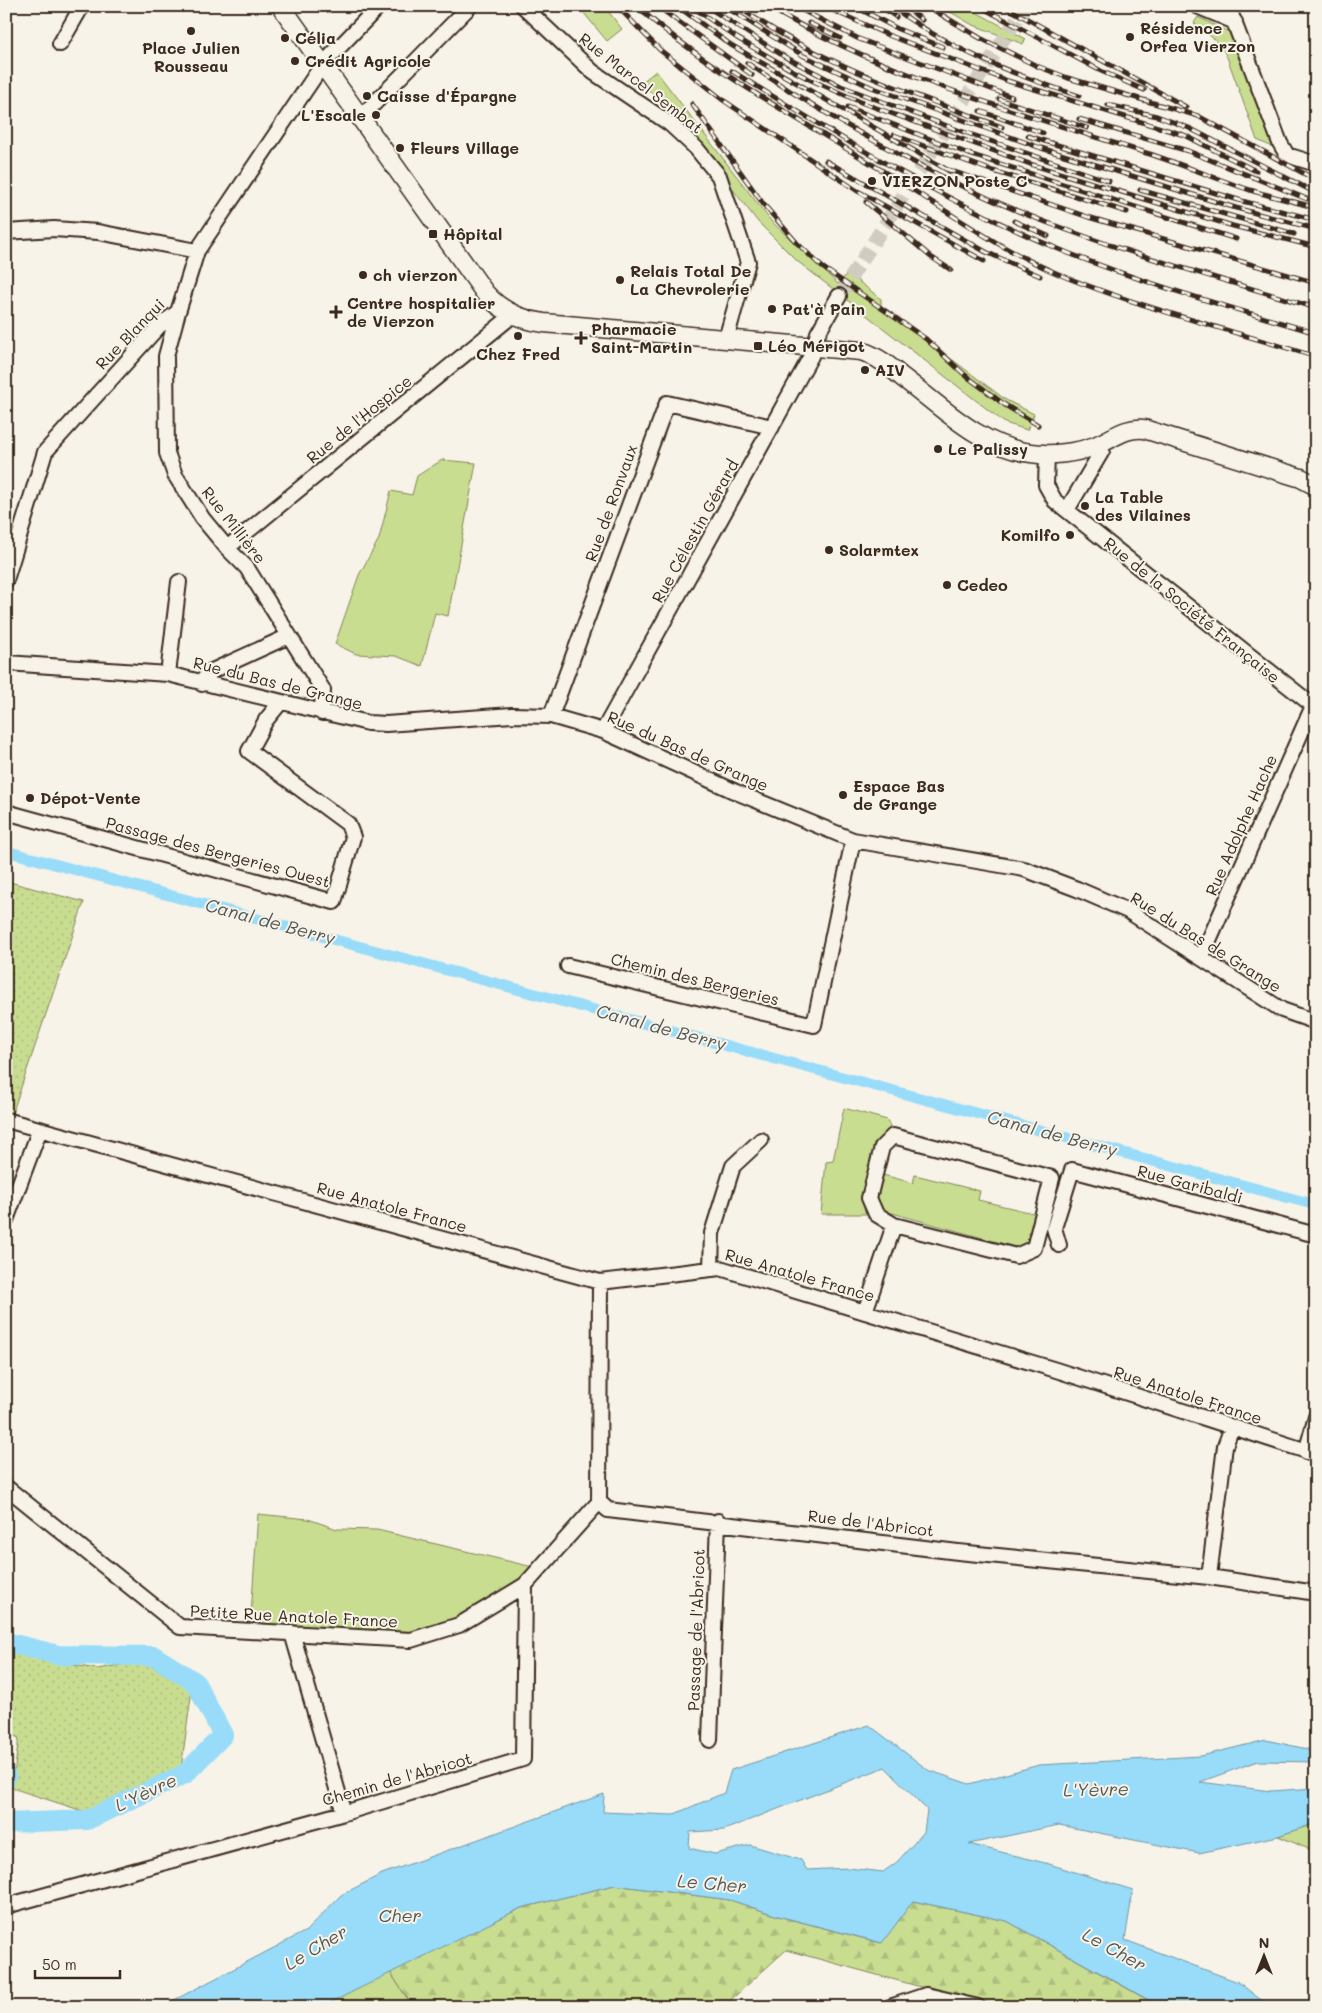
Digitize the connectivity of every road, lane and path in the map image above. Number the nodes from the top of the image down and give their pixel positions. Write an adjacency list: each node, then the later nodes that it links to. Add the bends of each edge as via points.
1 (82, 6): 9 (street)
2 (281, 6): 10 (main road)
3 (378, 6): 10 (street)
4 (470, 6): 11 (street)
5 (523, 6): 18 (street, Rue Marcel Sembat, via 593,72 670,124 719,176 748,262)
6 (1197, 6): 8 (street)
7 (1228, 6): 8 (street)
8 (1235, 22): 12 (street, via 1280,143 1287,155)
9 (60, 44)
10 (323, 64): 11 (main road); 14 (street, Rue Blanqui)
11 (360, 117): 17 (main road, via 485,293)
12 (1309, 162)
13 (6, 232): 14 (street, via 54,229 98,232)
14 (197, 251): 16 (street, Rue Blanqui)
15 (839, 296): 19 (street, Rue Célestin Gérard)
16 (178, 312): 25 (street, Rue Millière, via 166,356 167,454 175,475 203,519); 26 (street, Rue Blanqui, via 159,326 46,452)
17 (513, 315): 18 (main road, via 544,324); 25 (street, Rue de l'Hospice)
18 (726, 339): 19 (main road)
19 (814, 346): 20 (street, Rue Célestin Gérard); 22 (main road, via 854,349 872,355 991,442 1019,451)
20 (772, 427): 35 (street, Rue de Ronvaux, via 667,403); 36 (street, Rue Célestin Gérard)
21 (1102, 451): 24 (street)
22 (1047, 454): 23 (main road, via 1082,450 1122,432 1144,429 1301,478); 24 (street, Rue de la Société Française, via 1046,485 1055,501)
23 (1316, 486)
24 (1067, 510): 33 (street, Rue de la Société Française)
25 (227, 548): 28 (street, Rue Millière, via 247,568)
26 (6, 580)
27 (179, 582): 30 (street)
28 (289, 636): 31 (street, via 212,671); 34 (street, Rue Millière, via 323,690)
29 (6, 663): 30 (street, Rue du Bas de Grange)
30 (168, 674): 31 (street, Rue du Bas de Grange)
31 (202, 684): 32 (street, Rue du Bas de Grange)
32 (280, 703): 34 (street, Rue du Bas de Grange); 37 (street, Passage des Bergeries Ouest, via 266,720 249,752 348,824 352,831 334,902)
33 (1314, 707): 39 (street, Rue Adolphe Hache)
34 (322, 713): 35 (street, Rue du Bas de Grange, via 386,724 512,714)
35 (551, 716): 36 (street, Rue du Bas de Grange)
36 (603, 731): 38 (street, Rue du Bas de Grange, via 736,792)
37 (6, 812)
38 (853, 840): 39 (street, Rue du Bas de Grange, via 1024,869 1128,911); 40 (street, Chemin des Bergeries, via 814,1025)
39 (1201, 958): 41 (street, Rue du Bas de Grange, via 1282,1010)
40 (568, 966)
41 (1316, 1022)
42 (6, 1120): 43 (street, Rue Anatole France)
43 (40, 1129): 45 (street); 50 (street, Rue Anatole France)
44 (761, 1140): 49 (street, via 733,1166 712,1233)
45 (6, 1220)
46 (894, 1225): 46 (street, via 1016,1256 1034,1248 1052,1178 893,1136 882,1147 869,1198 876,1214); 51 (street)
47 (1316, 1235): 48 (street, Rue Garibaldi, via 1072,1170 1054,1228)
48 (1059, 1245)
49 (711, 1269): 50 (street, Rue Anatole France); 51 (street, Rue Anatole France, via 720,1268)
50 (600, 1282): 56 (street)
51 (865, 1312): 53 (street, Rue Anatole France)
52 (1316, 1417): 54 (street)
53 (1232, 1428): 54 (street, Rue Anatole France); 58 (street, via 1225,1446)
54 (1311, 1453)
55 (6, 1487): 61 (street, Petite Rue Anatole France, via 180,1627)
56 (600, 1502): 57 (street, Rue de l'Abricot, via 608,1510); 59 (street)
57 (718, 1522): 58 (street, Rue de l'Abricot, via 958,1552); 62 (street, Passage de l'Abricot)
58 (1209, 1577): 60 (street, Rue de l'Abricot)
59 (525, 1585): 61 (street, Petite Rue Anatole France, via 459,1625 411,1640); 63 (street, Chemin de l'Abricot, via 523,1759)
60 (1316, 1593)
61 (292, 1633): 63 (street)
62 (710, 1740)
63 (344, 1813): 64 (street, Chemin de l'Abricot)
64 (6, 1906)
65 (926, 2001): 66 (street); 67 (street)
66 (890, 2007)
67 (978, 2007)

